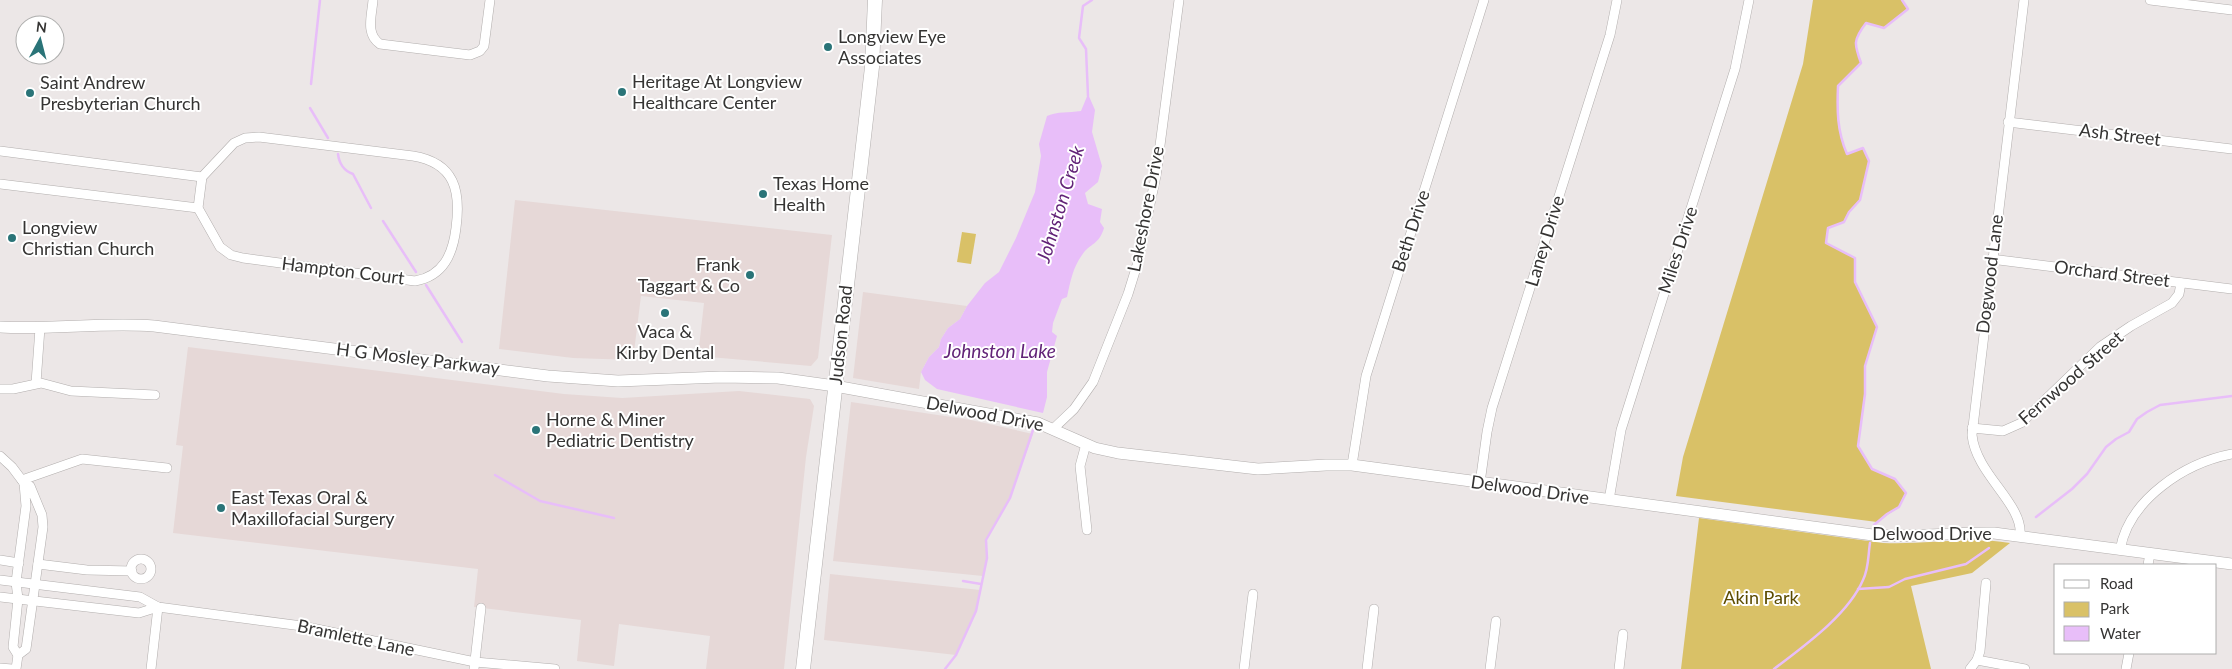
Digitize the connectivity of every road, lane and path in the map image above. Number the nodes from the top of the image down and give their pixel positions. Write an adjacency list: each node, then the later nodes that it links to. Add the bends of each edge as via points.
1 (373, 0): 2 (street, via 371,30 373,38 380,44 470,55 484,46)
2 (490, 0)
3 (875, 0): 23 (main road, Judson Road, via 872,68)
4 (1179, 0): 26 (street, Lakeshore Drive, via 1156,176 1137,264 1093,382 1074,410)
5 (1484, 0): 31 (street, Beth Drive, via 1366,376)
6 (1617, 0): 34 (street, Laney Drive, via 1610,35 1492,408)
7 (1749, 0): 35 (street, Miles Drive, via 1735,69 1621,430)
8 (2024, 0): 11 (street, Dogwood Lane)
9 (2150, 0): 10 (street)
10 (2232, 10)
11 (2008, 122): 12 (street, Ash Street); 17 (street, Dogwood Lane)
12 (2232, 149)
13 (0, 151): 14 (street)
14 (202, 177): 16 (street); 16 (street, Hampton Court, via 234,143 249,138 413,156 434,162 449,175 458,197 457,220 453,247 446,262 434,274 415,281 235,256 218,245)
15 (0, 184): 16 (street)
16 (198, 208)
17 (1991, 259): 18 (street, Orchard Street); 27 (street, Dogwood Lane)
18 (2181, 283): 19 (street, Orchard Street); 27 (street, Fernwood Street, via 2175,300 2100,347 2021,424 2003,431)
19 (2232, 289)
20 (0, 327): 21 (street, H G Mosley Parkway)
21 (40, 328): 22 (street); 23 (street, H G Mosley Parkway, via 123,324 154,326 594,380 749,377)
22 (36, 383): 24 (street); 25 (street, via 72,391)
23 (836, 386): 26 (street, Delwood Drive, via 1038,422); 67 (main road, Judson Road)
24 (0, 389)
25 (155, 395)
26 (1054, 428): 28 (street, Delwood Drive)
27 (1972, 428): 37 (street, Dogwood Lane, via 1977,456 2016,515)
28 (1086, 444): 31 (street, Delwood Drive, via 1118,453 1239,467); 36 (street, via 1080,466)
29 (2232, 454): 38 (street, via 2194,466 2162,487 2130,522)
30 (0, 456): 33 (street)
31 (1352, 466): 34 (street, Delwood Drive)
32 (167, 468): 33 (street, via 82,459)
33 (23, 481): 41 (street, via 26,506); 42 (street, via 30,486 42,521)
34 (1480, 483): 35 (street, Delwood Drive)
35 (1609, 500): 37 (street, Delwood Drive, via 1879,535 1976,532)
36 (1087, 530)
37 (2020, 536): 38 (street, Delwood Drive)
38 (2120, 550): 39 (street, Delwood Drive)
39 (2149, 559): 43 (street, Delwood Drive)
40 (0, 560): 41 (street)
41 (19, 562): 46 (street)
42 (38, 564): 44 (street); 48 (street)
43 (2232, 564)
44 (132, 571)
45 (0, 580): 46 (street, Bramlette Lane)
46 (16, 582): 48 (street, Bramlette Lane); 51 (street)
47 (1986, 583): 60 (street)
48 (36, 584): 52 (street); 53 (street, Bramlette Lane, via 140,597)
49 (1253, 594): 68 (street)
50 (0, 597): 51 (street, Bramlette Lane)
51 (18, 599): 52 (street, Bramlette Lane); 59 (street, via 13,647)
52 (32, 601): 53 (street, Bramlette Lane, via 139,613); 59 (street, via 26,649)
53 (158, 607): 61 (street, Bramlette Lane, via 302,626); 65 (street)
54 (481, 608): 61 (street)
55 (1374, 609): 69 (street)
56 (1496, 621): 70 (street)
57 (1623, 634): 71 (street)
58 (2129, 654): 74 (street)
59 (18, 655): 64 (street)
60 (1977, 660): 72 (street); 73 (street)
61 (474, 666): 66 (street, Bramlette Lane)
62 (0, 668): 63 (street)
63 (12, 669)
64 (16, 669)
65 (151, 669)
66 (555, 669)
67 (803, 669)
68 (1244, 669)
69 (1367, 669)
70 (1490, 669)
71 (1620, 669)
72 (1970, 669)
73 (2025, 669)
74 (2126, 669)

